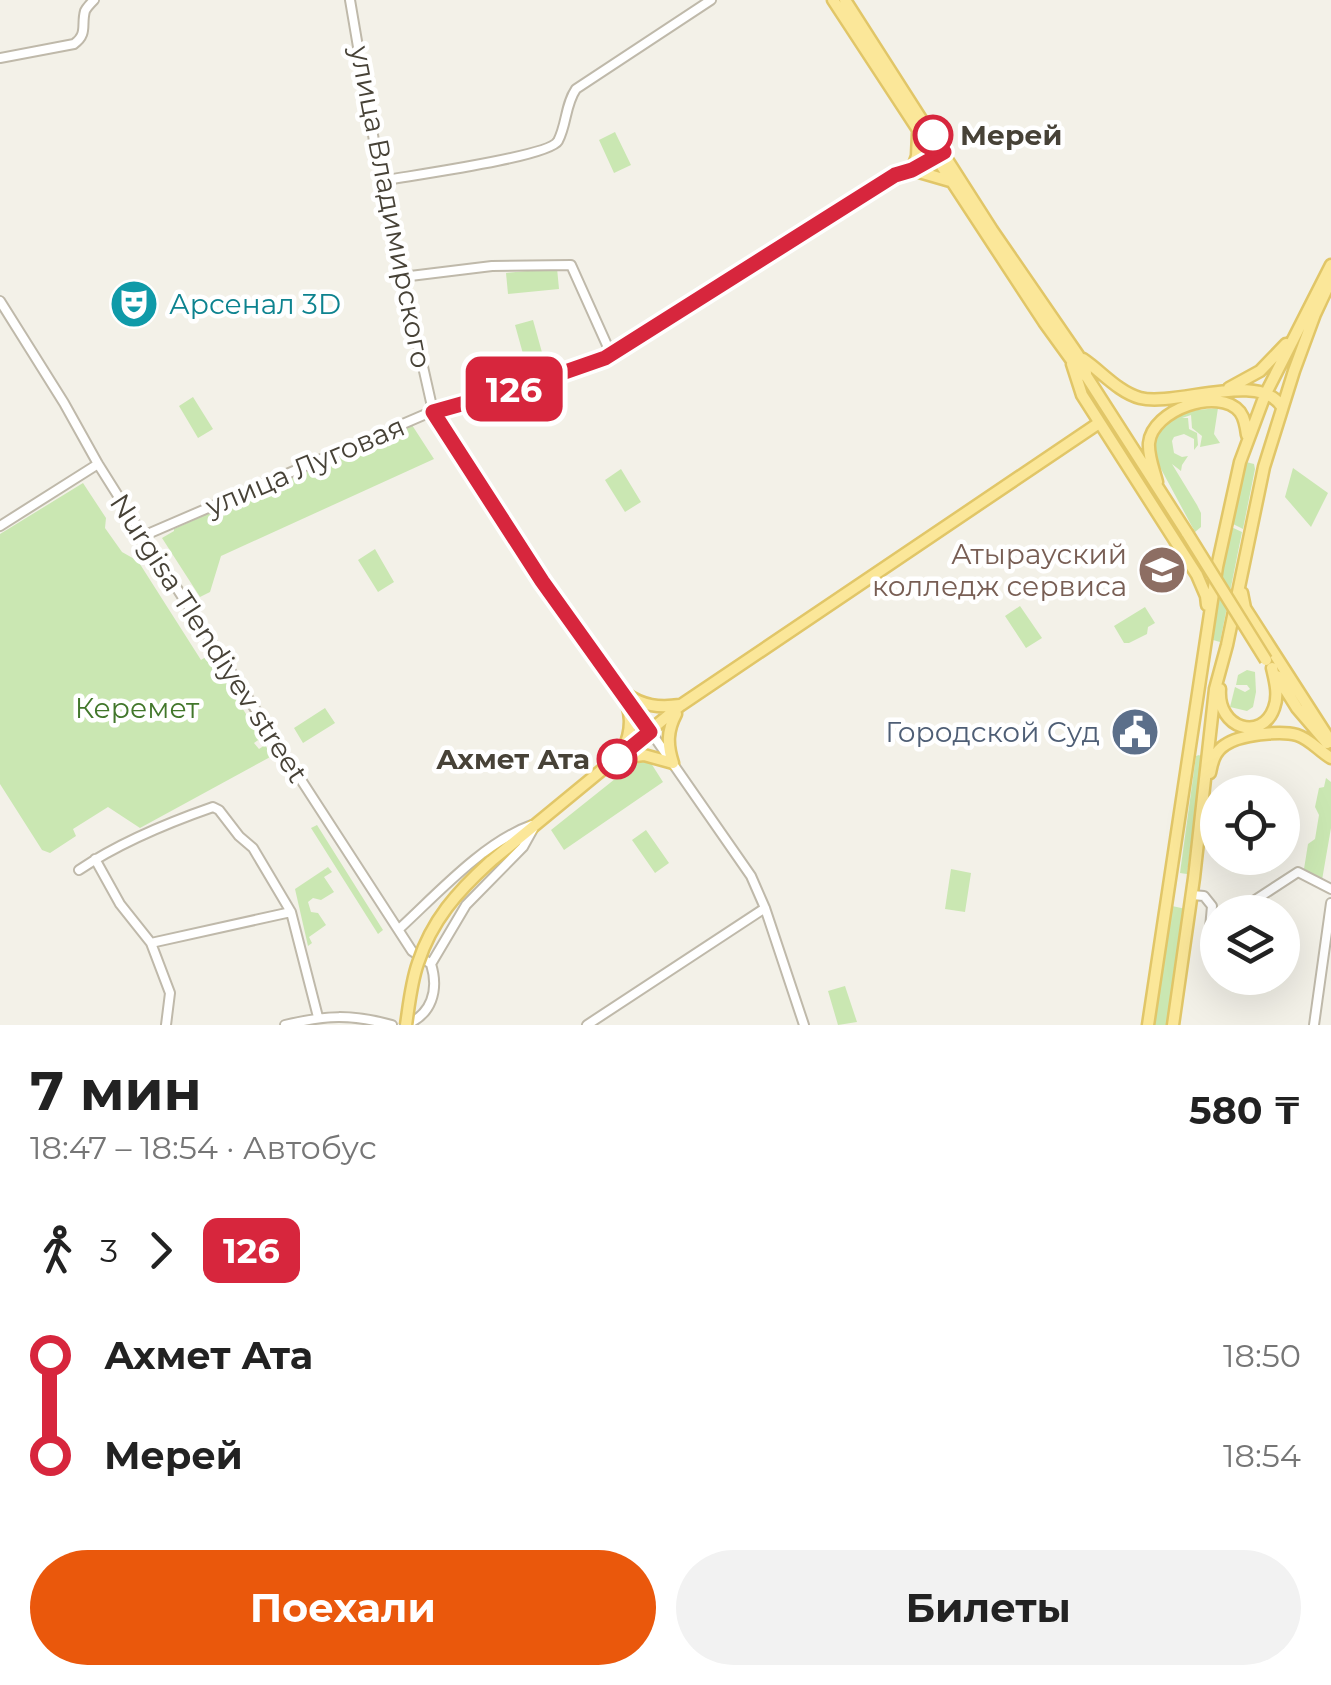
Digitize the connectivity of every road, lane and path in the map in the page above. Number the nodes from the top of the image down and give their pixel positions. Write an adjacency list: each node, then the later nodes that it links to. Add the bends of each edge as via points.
1 (94, 0): 6 (street, via 85,10 81,40)
2 (350, 0): 10 (street, улица Владимирского)
3 (711, 0): 10 (street, via 576,88 552,147)
4 (833, 0): 7 (main road)
5 (846, 0): 8 (main road)
6 (0, 58)
7 (918, 132): 8 (main road); 9 (main road)
8 (940, 155): 9 (street, улица Луговая); 11 (main road); 12 (main road)
9 (912, 170): 11 (main road); 20 (street, улица Луговая)
10 (381, 180): 14 (street, улица Владимирского)
11 (951, 182): 12 (main road)
12 (975, 210): 21 (main road)
13 (1331, 265): 19 (main road)
14 (402, 277): 20 (street, via 571,264); 25 (street, улица Владимирского)
15 (1331, 280): 24 (main road)
16 (0, 300): 17 (street, Nurgisa Tlendiyev street)
17 (9, 314): 18 (street); 29 (street, Nurgisa Tlendiyev street)
18 (0, 320)
19 (1297, 332): 22 (main road, via 1260,371); 23 (main road)
20 (611, 354): 25 (street, улица Луговая)
21 (1074, 357): 22 (main road, via 1136,397); 26 (main road, via 1082,395); 31 (main road)
22 (1220, 391): 23 (main road)
23 (1266, 395): 24 (main road); 27 (main road)
24 (1282, 407): 30 (main road)
25 (433, 412): 33 (street, улица Луговая); 38 (street, улица Владимирского)
26 (1099, 423): 35 (main road, via 1197,575); 39 (main road)
27 (1246, 444): 28 (main road); 31 (main road, via 1243,417 1228,404 1212,401 1169,413 1149,440)
28 (1240, 462): 30 (main road, via 1252,457); 35 (main road)
29 (98, 464): 32 (street); 33 (street, Nurgisa Tlendiyev street)
30 (1264, 467): 34 (main road)
31 (1160, 493): 37 (main road, bridge)
32 (0, 526)
33 (143, 536): 62 (street, Nurgisa Tlendiyev street)
34 (1241, 579): 36 (main road); 41 (main road, via 1245,608)
35 (1208, 621): 42 (main road)
36 (1227, 645): 37 (main road, via 1220,700 1236,724 1252,727 1270,716 1277,697); 43 (main road)
37 (1269, 664): 41 (main road)
38 (621, 690): 39 (main road, via 648,706); 40 (street, улица Владимирского); 45 (main road, via 630,727)
39 (682, 705): 40 (main road); 46 (main road, via 668,734)
40 (650, 732): 45 (main road); 46 (street, улица Владимирского)
41 (1331, 744)
42 (1189, 755): 43 (main road); 53 (main road)
43 (1206, 757): 47 (main road)
44 (1331, 758): 48 (main road, via 1286,733 1248,737 1228,742 1214,756)
45 (617, 759): 46 (main road, via 644,755); 49 (main road)
46 (672, 763): 60 (street, улица Владимирского, via 750,876)
47 (1205, 775)
48 (1209, 775)
49 (536, 824): 62 (street, via 482,854); 64 (street, via 466,905); 69 (main road, bridge, via 457,892 434,927 417,965)
50 (1200, 830): 54 (main road)
51 (95, 859): 52 (street); 61 (street, via 213,808 253,848); 63 (street)
52 (79, 870)
53 (1171, 874): 54 (main road, via 1181,889); 72 (main road)
54 (1194, 878): 56 (main road)
55 (1331, 888): 57 (street, via 1298,872)
56 (1192, 895): 58 (street); 73 (main road)
57 (1263, 895)
58 (1200, 896)
59 (1331, 903): 74 (street)
60 (764, 908): 70 (street); 71 (street, улица Владимирского)
61 (291, 912): 63 (street); 65 (street)
62 (399, 929): 64 (street, Nurgisa Tlendiyev street, via 412,951)
63 (151, 943): 66 (street, via 170,993)
64 (432, 964): 69 (street, via 431,1006)
65 (318, 1017): 67 (street); 68 (street)
66 (166, 1025)
67 (285, 1025)
68 (392, 1025)
69 (404, 1025)
70 (588, 1025)
71 (804, 1025)
72 (1148, 1025)
73 (1173, 1025)
74 (1314, 1025)

